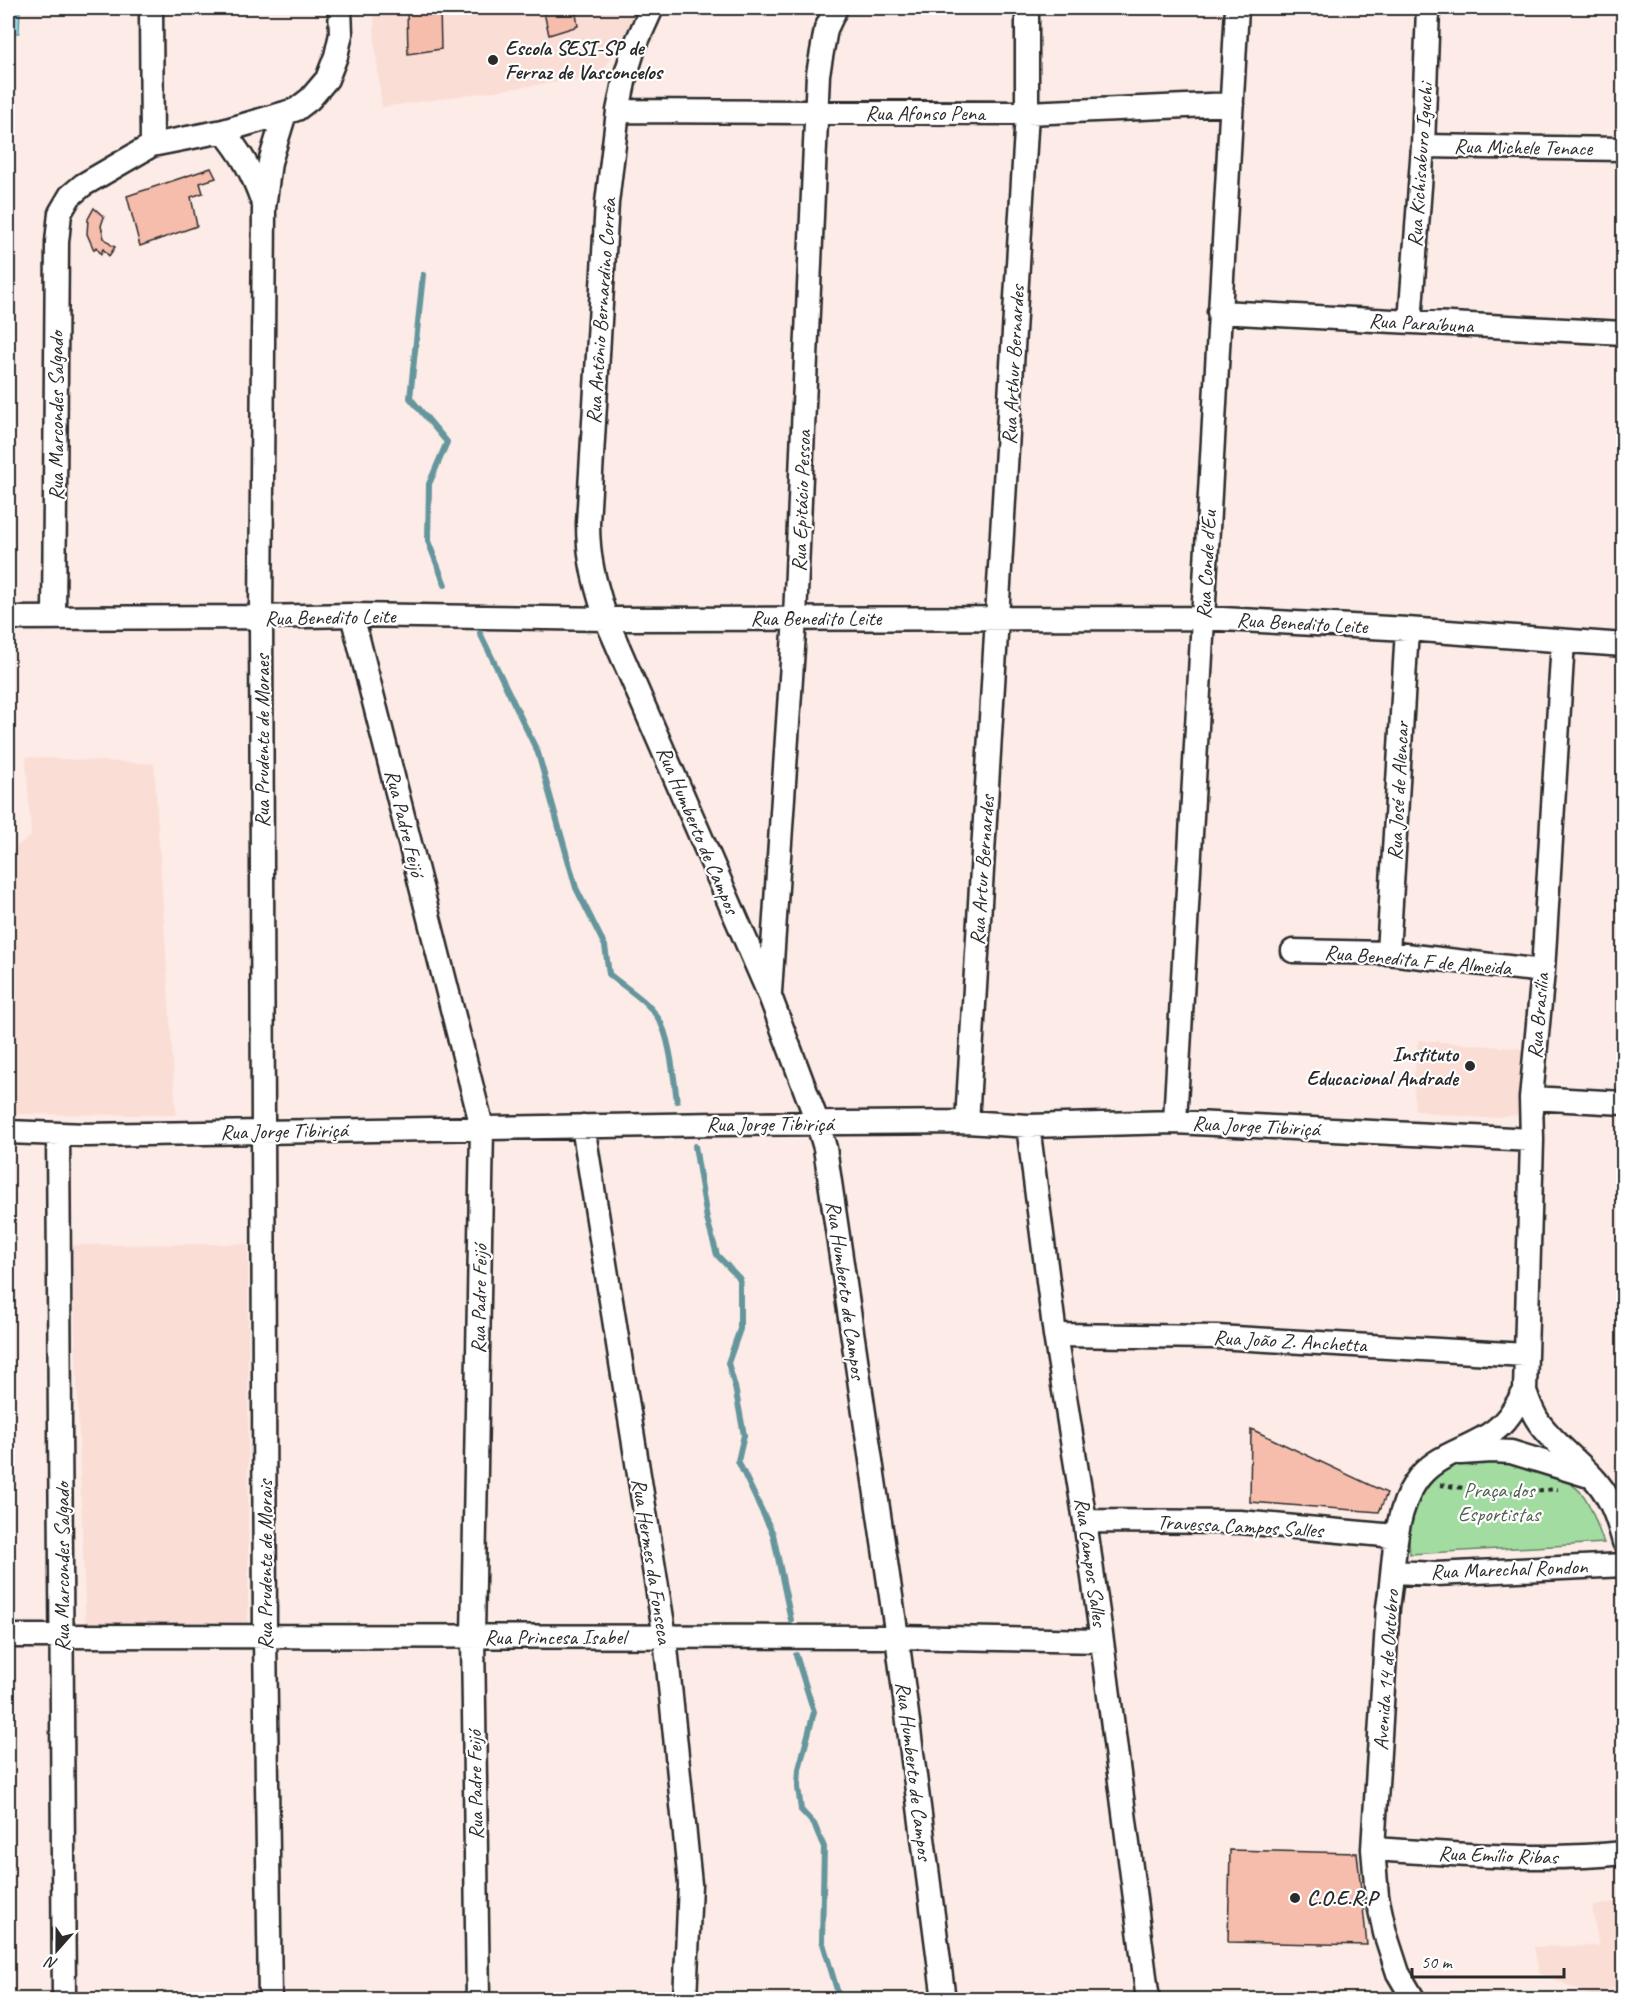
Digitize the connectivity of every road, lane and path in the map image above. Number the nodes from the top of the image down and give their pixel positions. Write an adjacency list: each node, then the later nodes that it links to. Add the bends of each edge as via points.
1 (151, 8): 14 (street)
2 (340, 8): 10 (street, via 336,56 327,79 310,99)
3 (652, 8): 9 (street, Rua Antônio Bernardino Corrêa, via 631,58)
4 (836, 8): 11 (street, Rua Epitácio Pessoa, via 826,29 818,74)
5 (1027, 8): 12 (street, Rua Arthur Bernardes)
6 (1237, 8): 8 (street, Rua Conde d'Eu)
7 (1428, 8): 15 (street, Rua Kichisaburo Iguchi)
8 (1232, 104): 12 (street, Rua Afonso Pena); 18 (street, Rua Conde d'Eu)
9 (618, 111): 11 (street, Rua Afonso Pena); 28 (street, Rua Antônio Bernardino Corrêa, via 607,203 588,523 591,569)
10 (285, 113): 13 (street); 17 (street, Rua Prudente de Moraes, via 270,162)
11 (817, 113): 12 (street, Rua Afonso Pena); 25 (street, Rua Epitácio Pessoa)
12 (1027, 113): 26 (street, Rua Arthur Bernardes)
13 (223, 131): 14 (street); 17 (street, Rua Prudente de Moraes, via 243,156)
14 (152, 145): 24 (street, Rua Marcondes Salgado, via 83,185 70,196 60,213)
15 (1423, 146): 16 (street, Rua Michele Tenace); 19 (street, Rua Kichisaburo Iguchi)
16 (1623, 149)
17 (264, 207): 22 (street, Rua Prudente de Moraes)
18 (1219, 312): 19 (street, Rua Paraíbuna); 27 (street, Rua Conde d'Eu)
19 (1410, 322): 20 (street, Rua Paraíbuna)
20 (1623, 333)
21 (352, 615): 22 (street, Rua Benedito Leite); 28 (street, Rua Benedito Leite); 43 (street, Rua Padre Feijó)
22 (261, 617): 24 (street, Rua Benedito Leite); 44 (street, Rua Prudente de Moraes)
23 (8, 618): 24 (street, Rua Benedito Leite)
24 (54, 618)
25 (795, 618): 26 (street, Rua Benedito Leite); 28 (street, Rua Benedito Leite); 35 (street, Rua Epitácio Pessoa)
26 (998, 618): 27 (street, Rua Benedito Leite); 38 (street, Rua Artur Bernardes)
27 (1203, 618): 29 (street, Rua Benedito Leite); 39 (street, Rua Conde d'Eu)
28 (606, 619): 35 (street, Rua Humberto de Campos)
29 (1407, 629): 30 (street, Rua Benedito Leite); 33 (street, Rua José de Alencar)
30 (1563, 641): 31 (street, Rua Benedito Leite); 34 (street, Rua Brasília)
31 (1623, 645)
32 (1293, 951): 33 (street, Rua Benedita F de Almeida)
33 (1388, 953): 34 (street, Rua Benedita F de Almeida)
34 (1543, 971): 36 (street, Rua Brasília)
35 (770, 996): 40 (street, Rua Humberto de Campos)
36 (1531, 1098): 37 (street); 47 (street, Rua Brasília)
37 (1623, 1103)
38 (967, 1122): 40 (street, Rua Jorge Tibiriçá); 42 (street, Rua Jorge Tibiriçá)
39 (1175, 1122): 42 (street, Rua Jorge Tibiriçá); 47 (street, Rua Jorge Tibiriçá)
40 (818, 1124): 41 (street, Rua Jorge Tibiriçá); 65 (street, Rua Humberto de Campos, via 841,1252)
41 (583, 1126): 43 (street, Rua Jorge Tibiriçá); 64 (street, Rua Hermes da Fonseca)
42 (1028, 1126): 48 (street, Rua Campos Salles)
43 (482, 1127): 44 (street, Rua Jorge Tibiriçá); 63 (street, Rua Padre Feijó)
44 (264, 1131): 46 (street, Rua Jorge Tibiriçá); 62 (street, Rua Prudente de Morais)
45 (8, 1132): 46 (street, Rua Jorge Tibiriçá)
46 (58, 1134): 61 (street, Rua Marcondes Salgado)
47 (1532, 1140): 49 (street, Rua Brasília)
48 (1055, 1335): 49 (street, Rua João Z. Anchetta, via 1217,1337); 55 (street, Rua Campos Salles)
49 (1525, 1355): 50 (street, Rua Brasília)
50 (1525, 1391): 51 (street, Avenida 14 de Outubro, via 1508,1419 1494,1431); 52 (street, via 1541,1425)
51 (1448, 1454): 52 (street, via 1511,1452); 53 (street, Avenida 14 de Outubro)
52 (1591, 1476): 57 (street, via 1609,1500)
53 (1415, 1482): 54 (path, via 1504,1493); 56 (street, Avenida 14 de Outubro)
54 (1563, 1488)
55 (1085, 1521): 56 (street, Travessa Campos Salles, via 1240,1522); 66 (street, Rua Campos Salles)
56 (1395, 1536): 59 (street, Avenida 14 de Outubro)
57 (1623, 1542)
58 (1623, 1565): 59 (street, Rua Marechal Rondon, via 1436,1574)
59 (1394, 1572): 67 (street, Avenida 14 de Outubro, via 1388,1607)
60 (8, 1636): 61 (street, Rua Princesa Isabel)
61 (62, 1636): 62 (street, Rua Princesa Isabel); 69 (street, Rua Marcondes Salgado)
62 (265, 1636): 63 (street, Rua Princesa Isabel); 70 (street, Rua Prudente de Morais)
63 (473, 1637): 64 (street, Rua Princesa Isabel); 71 (street, Rua Padre Feijó)
64 (665, 1637): 65 (street, Rua Princesa Isabel); 72 (street, Rua Hermes da Fonseca, via 690,1884)
65 (897, 1638): 66 (street, Rua Princesa Isabel); 73 (street, Rua Humberto de Campos)
66 (1102, 1641): 74 (street, Rua Campos Salles)
67 (1373, 1849): 68 (street, Rua Emílio Ribas, via 1527,1858); 75 (street, Avenida 14 de Outubro, via 1385,1933 1398,1973)
68 (1623, 1853)
69 (64, 2000)
70 (270, 2000)
71 (478, 2000)
72 (685, 2000)
73 (944, 2000)
74 (1148, 2000)
75 (1414, 2000)

